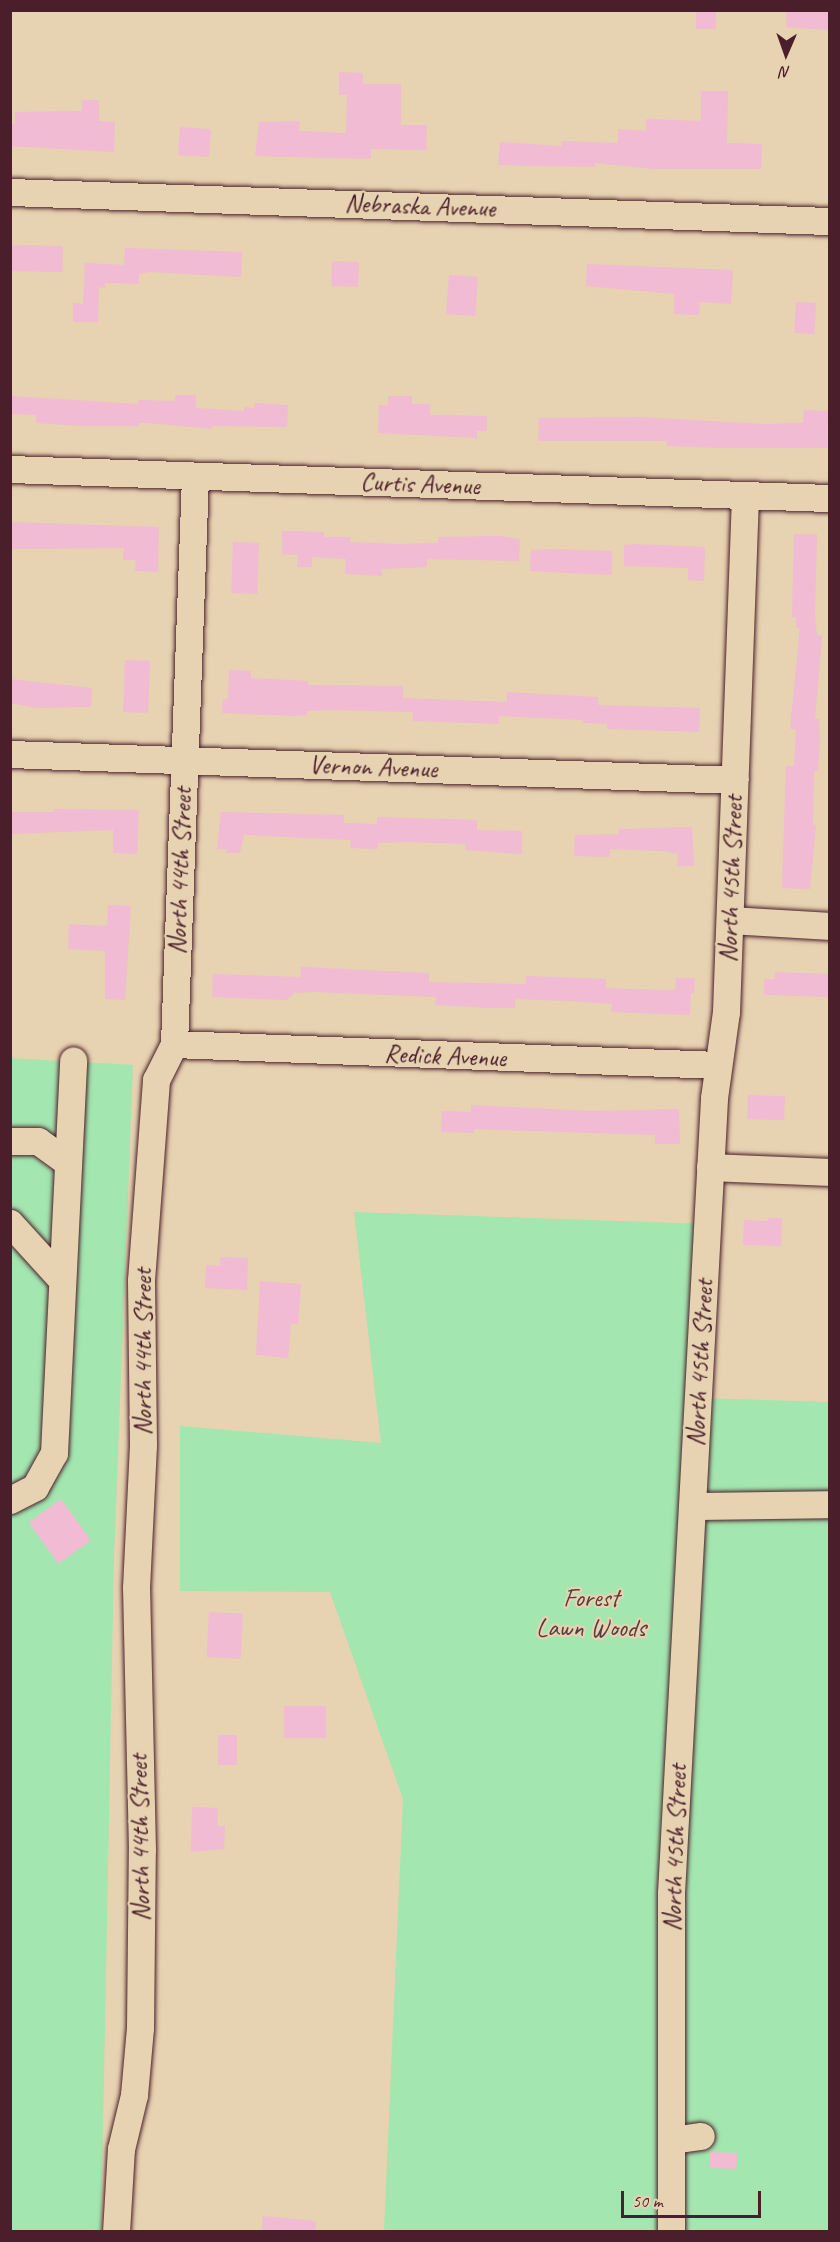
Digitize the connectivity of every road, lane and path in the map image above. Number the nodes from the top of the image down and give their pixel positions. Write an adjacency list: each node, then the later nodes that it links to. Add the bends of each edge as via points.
1 (10, 192): 2 (street, Nebraska Avenue)
2 (830, 221)
3 (10, 469): 4 (street, Curtis Avenue)
4 (195, 476): 5 (street, Curtis Avenue); 8 (street, North 44th Street)
5 (745, 496): 6 (street, Curtis Avenue); 9 (street, North 45th Street)
6 (830, 498)
7 (10, 754): 8 (street, Vernon Avenue)
8 (184, 761): 9 (street, Vernon Avenue); 12 (street, North 44th Street)
9 (735, 780): 10 (street, North 45th Street)
10 (730, 920): 11 (street); 14 (street, North 45th Street, via 726,1012)
11 (830, 926)
12 (174, 1044): 14 (street, Redick Avenue); 26 (street, North 44th Street, via 156,1080 141,1280 143,1445 136,1588 142,1850 140,2028 134,2095 121,2153)
13 (73, 1060): 16 (street)
14 (717, 1065): 17 (street, North 45th Street)
15 (10, 1141): 16 (street, via 39,1141)
16 (67, 1162): 20 (street)
17 (710, 1167): 18 (street); 23 (street, North 45th Street)
18 (830, 1172)
19 (10, 1223): 20 (street)
20 (61, 1279): 21 (street, via 54,1454 35,1487)
21 (10, 1500)
22 (830, 1504): 23 (street)
23 (693, 1506): 25 (street, North 45th Street, via 671,1893)
24 (701, 2136): 25 (street)
25 (672, 2140): 27 (street, North 45th Street)
26 (116, 2232)
27 (671, 2232)

